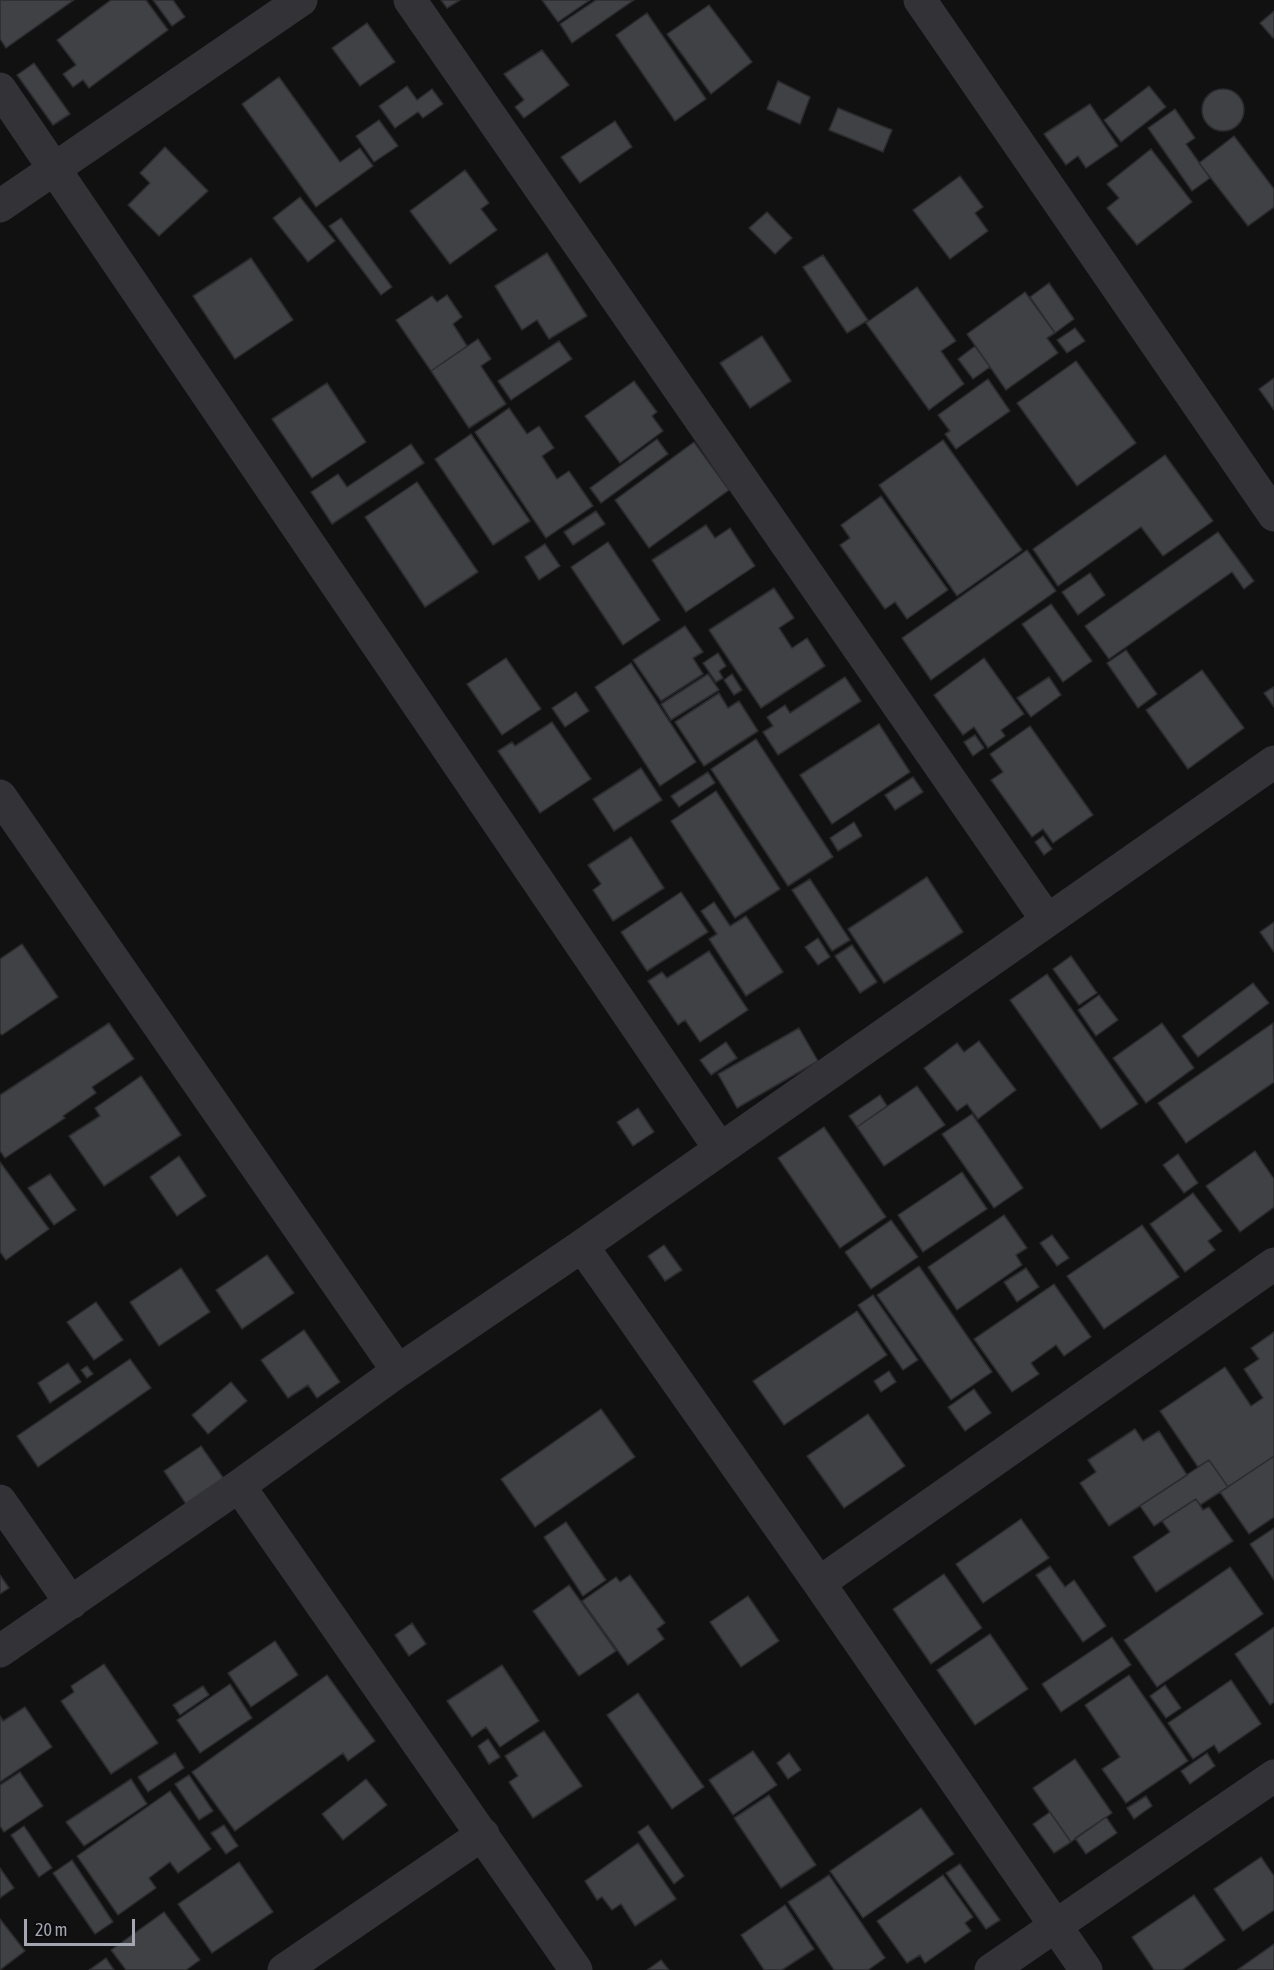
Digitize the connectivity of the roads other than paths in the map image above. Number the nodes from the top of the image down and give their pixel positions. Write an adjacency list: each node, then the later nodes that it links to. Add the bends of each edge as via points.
1 (301, 0): 5 (street)
2 (410, 0): 10 (street)
3 (920, 0): 7 (street)
4 (0, 89): 5 (street)
5 (55, 168): 6 (street); 11 (street)
6 (0, 206)
7 (1274, 515)
8 (1274, 762): 10 (street)
9 (0, 796): 14 (street)
10 (1047, 920): 11 (street)
11 (720, 1149): 12 (street)
12 (582, 1246): 14 (street); 17 (street)
13 (1274, 1264): 17 (street)
14 (398, 1371): 15 (street)
15 (239, 1486): 18 (street); 21 (street)
16 (0, 1501): 18 (street)
17 (819, 1583): 22 (street)
18 (71, 1603): 19 (street)
19 (0, 1651)
20 (1274, 1776): 22 (street)
21 (483, 1834): 23 (street); 24 (street)
22 (1056, 1927): 25 (street); 26 (street)
23 (284, 1970)
24 (576, 1970)
25 (992, 1970)
26 (1086, 1970)

